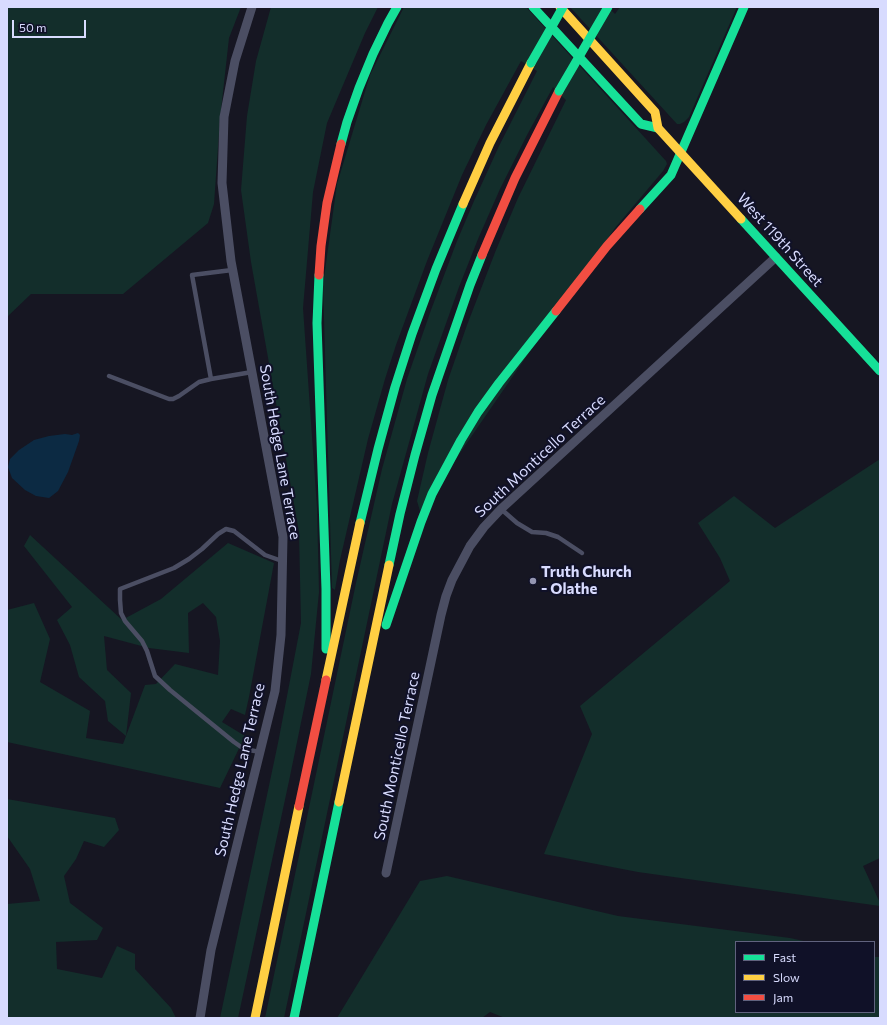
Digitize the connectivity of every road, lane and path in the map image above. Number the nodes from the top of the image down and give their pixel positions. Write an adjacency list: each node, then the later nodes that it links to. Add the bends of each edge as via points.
1 (252, 7): 11 (street, South Hedge Lane Terrace, via 235,61 224,117 222,183)
2 (397, 7): 19 (main road, via 373,54 346,122 327,203 321,246 317,323 326,589)
3 (533, 7): 8 (main road, via 641,124)
4 (560, 7): 8 (main road, West 119th Street, via 656,112)
5 (563, 7): 19 (main road, bridge, via 490,144 457,217 412,334 374,464)
6 (608, 7): 20 (main road, bridge, via 559,92 515,178 470,285 415,455)
7 (744, 7): 9 (main road)
8 (658, 128): 9 (main road, West 119th Street)
9 (680, 153): 10 (main road, West 119th Street); 20 (main road, via 671,176 607,246 536,335 478,412 461,440 432,494 421,522)
10 (776, 257): 13 (main road, West 119th Street); 16 (street, South Monticello Terrace)
11 (232, 270): 12 (street, South Hedge Lane Terrace); 15 (lane, via 192,275)
12 (252, 372): 15 (lane); 18 (street, South Hedge Lane Terrace, via 283,537)
13 (880, 372)
14 (109, 376): 15 (lane, via 169,399 179,396 199,382)
15 (211, 379)
16 (501, 509): 17 (lane, via 532,532 546,533 558,538); 22 (street, South Monticello Terrace, via 470,546 446,596)
17 (582, 553)
18 (282, 561): 21 (street, South Hedge Lane Terrace, via 281,635 275,691); 21 (lane, via 266,555 234,531 226,529 194,556 174,568 120,589 121,613 142,642 155,676 234,742 244,749)
19 (325, 686): 24 (main road)
20 (362, 695): 25 (main road)
21 (260, 752): 23 (street, South Hedge Lane Terrace, via 212,950)
22 (386, 873)
23 (200, 1018)
24 (255, 1018)
25 (294, 1018)

